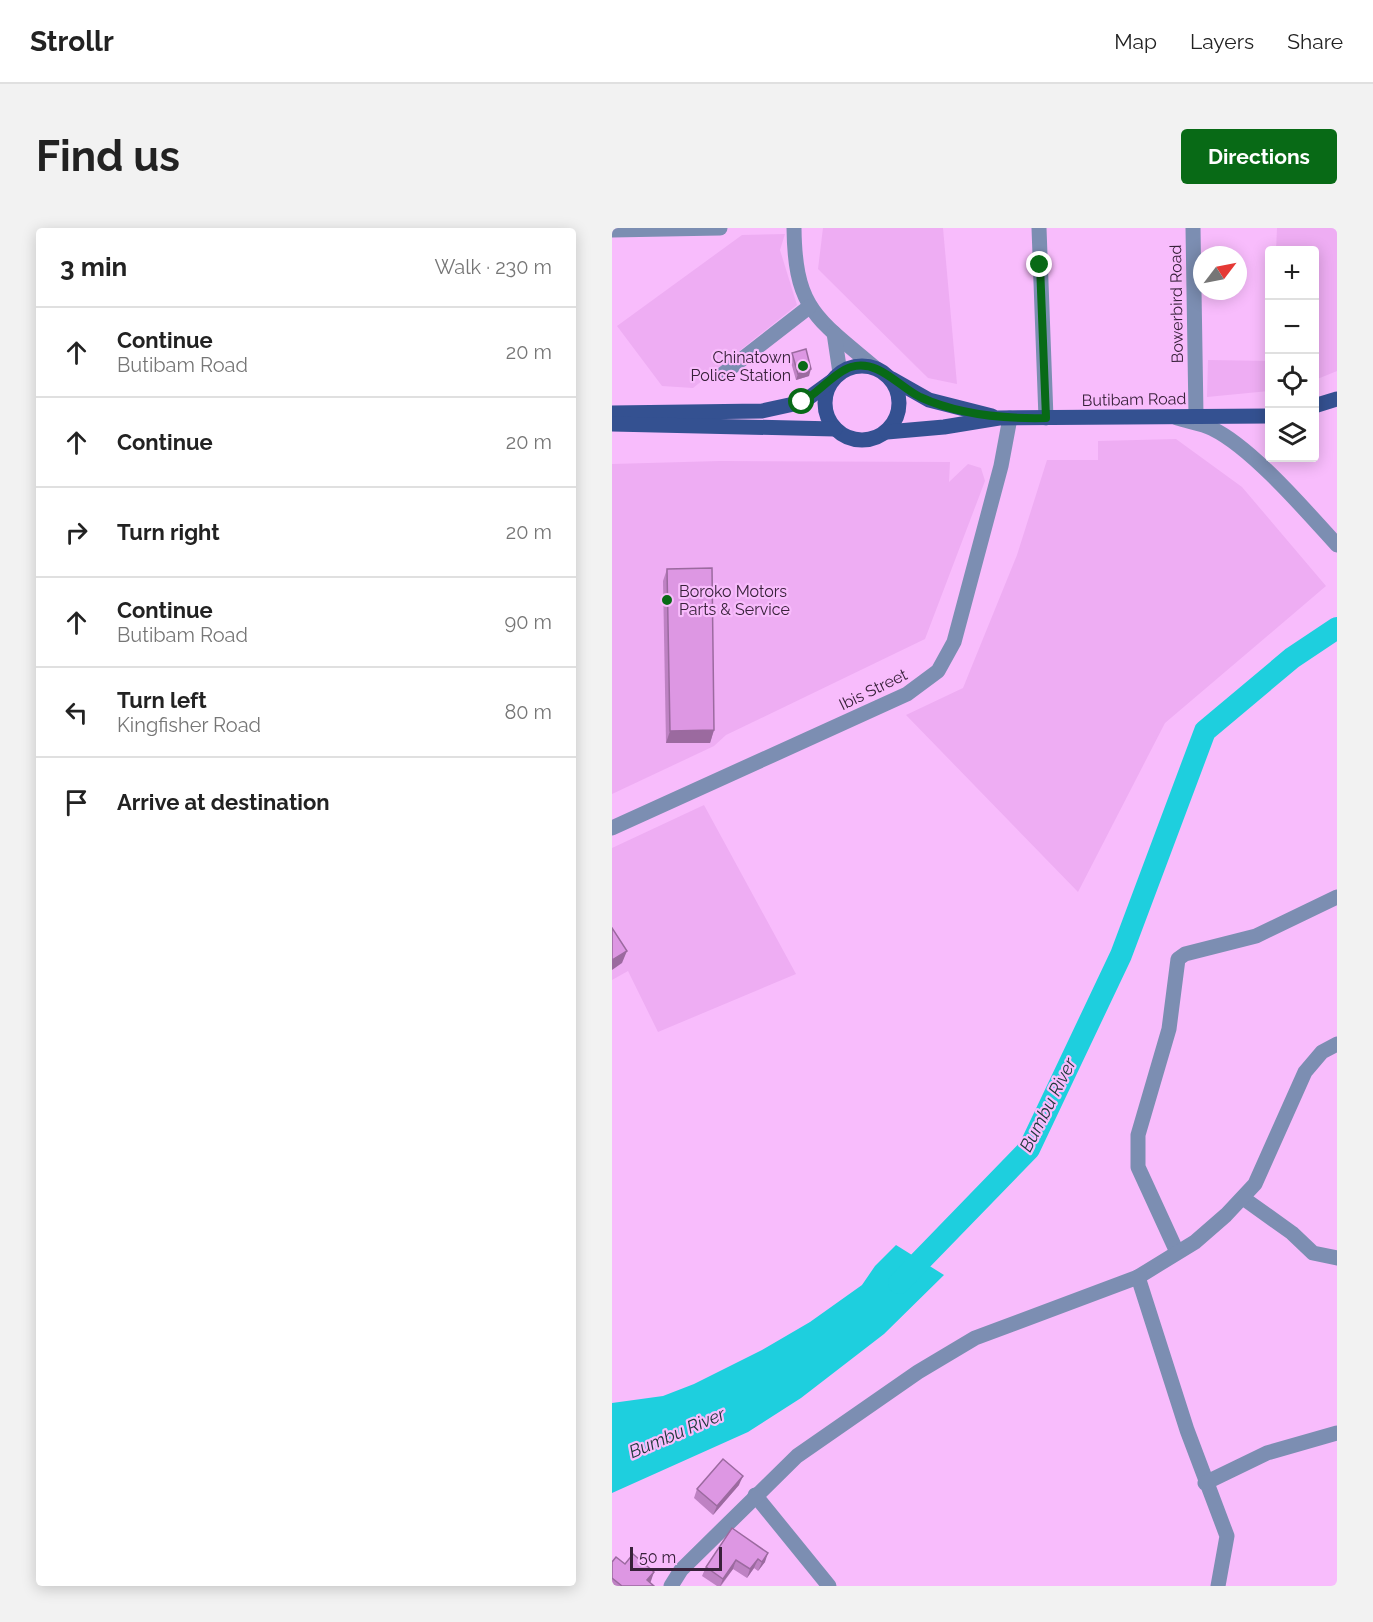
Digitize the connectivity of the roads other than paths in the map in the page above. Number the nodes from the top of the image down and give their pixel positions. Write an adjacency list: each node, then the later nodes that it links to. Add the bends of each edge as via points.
1 (720, 228): 5 (street)
2 (794, 228): 6 (street, via 796,271)
3 (1039, 228): 19 (street)
4 (1193, 228): 15 (street, Bowerbird Road)
5 (612, 230)
6 (808, 307): 7 (street); 9 (street)
7 (834, 333): 8 (street); 10 (street)
8 (874, 368): 10 (main road, via 850,368); 11 (main road)
9 (723, 374)
10 (836, 377): 14 (main road, via 802,402 762,411); 21 (main road, via 825,404)
11 (889, 377): 18 (main road, Butibam Road, via 929,400); 22 (main road, via 900,405)
12 (1337, 399): 13 (main road)
13 (1319, 404)
14 (612, 413)
15 (1197, 415): 16 (main road, Butibam Road); 17 (main road, Butibam Road)
16 (1169, 416): 19 (main road, Butibam Road); 23 (street, via 1213,428 1238,446)
17 (1265, 416)
18 (1004, 418): 19 (main road, Butibam Road); 22 (main road, Butibam Road); 24 (street, Ibis Street, via 1001,466 958,629 938,671 908,694)
19 (1046, 418)
20 (612, 424): 21 (main road)
21 (835, 429): 22 (main road, via 857,440 873,439)
22 (887, 432)
23 (1337, 545)
24 (612, 828)
25 (1337, 897): 28 (street, via 1256,936 1178,959 1169,1029 1138,1135 1138,1167)
26 (1337, 1044): 27 (street, via 1322,1052 1305,1072 1270,1154 1255,1184)
27 (1243, 1197): 28 (street, via 1195,1242); 29 (street, via 1313,1253)
28 (1177, 1252): 30 (street)
29 (1337, 1258)
30 (1138, 1277): 32 (street); 33 (street, via 975,1338 797,1455)
31 (1337, 1433): 32 (street, via 1267,1453)
32 (1205, 1483): 36 (street, via 1227,1536)
33 (755, 1495): 34 (street, via 681,1570); 35 (street)
34 (671, 1586)
35 (829, 1586)
36 (1218, 1586)

